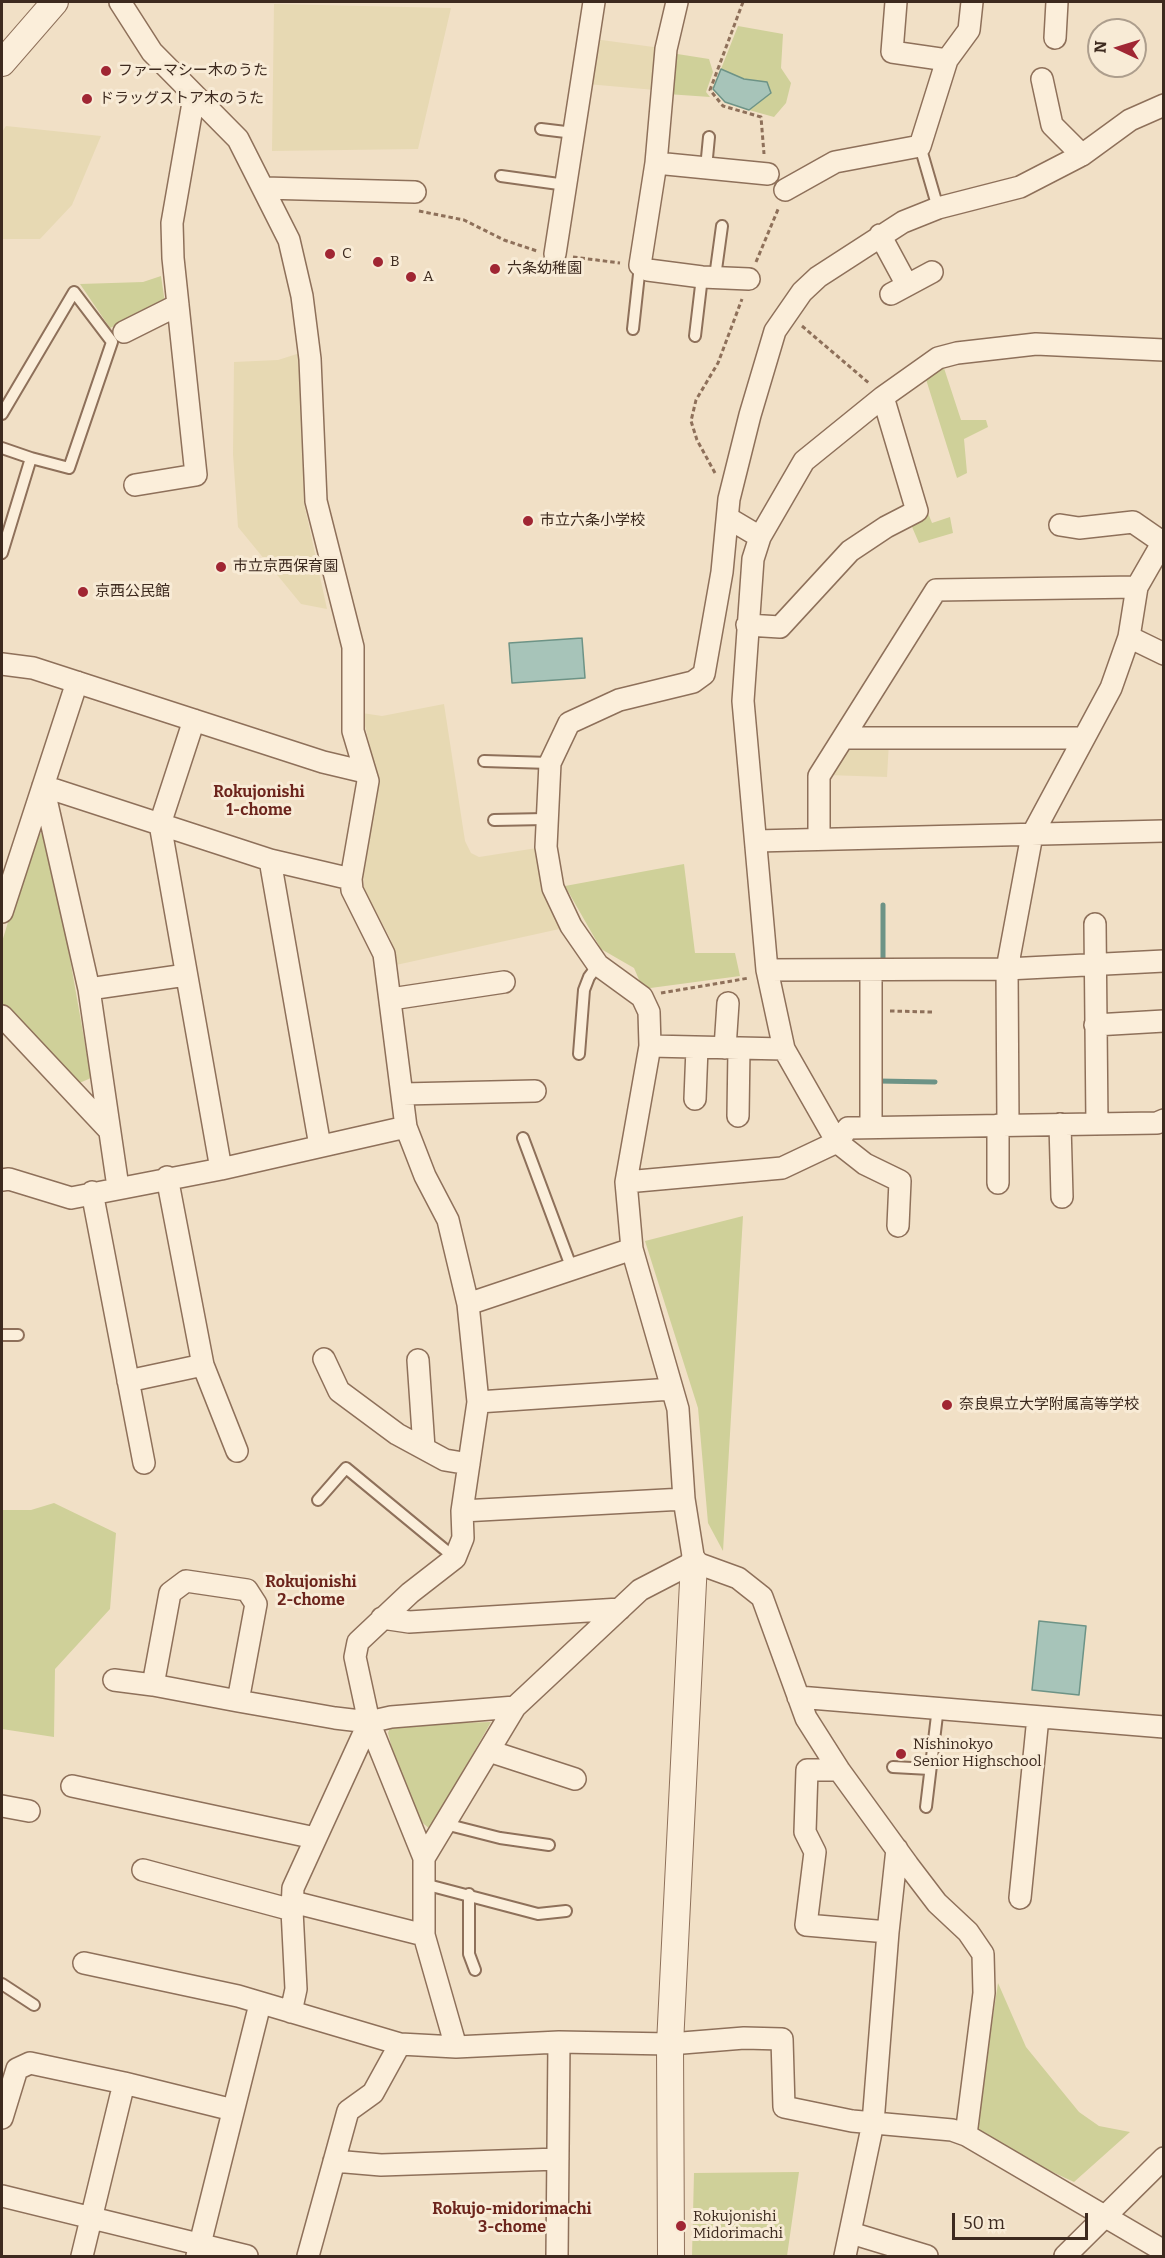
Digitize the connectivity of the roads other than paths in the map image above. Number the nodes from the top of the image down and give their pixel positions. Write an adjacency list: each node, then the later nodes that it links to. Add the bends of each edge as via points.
1 (55, 2): 10 (street)
2 (120, 2): 12 (street, via 152,52)
3 (594, 2): 15 (street)
4 (677, 2): 19 (street, via 666,49)
5 (896, 2): 9 (street, via 891,52)
6 (972, 2): 9 (street, via 969,30)
7 (1057, 2): 8 (street)
8 (1055, 38)
9 (948, 60): 17 (street)
10 (2, 63)
11 (1042, 79): 18 (street, via 1052,125)
12 (194, 97): 24 (street, via 238,139); 35 (street, via 172,223)
13 (1164, 105): 18 (street, via 1130,120)
14 (541, 129): 15 (lane)
15 (574, 133): 23 (street)
16 (709, 137): 20 (lane)
17 (920, 146): 25 (street, via 835,162); 27 (lane)
18 (1082, 155): 27 (street, via 1020,187)
19 (656, 163): 20 (street); 31 (street)
20 (706, 168): 21 (street)
21 (768, 174)
22 (501, 176): 23 (lane)
23 (566, 185): 30 (street)
24 (264, 188): 26 (street); 61 (street, via 289,240 302,296 310,359 316,501 353,646 353,731)
25 (785, 190)
26 (415, 192)
27 (938, 208): 29 (street)
28 (722, 226): 33 (lane)
29 (880, 235): 32 (street, via 899,290); 45 (street, via 818,277 802,292 775,331)
30 (555, 254)
31 (640, 265): 33 (street, via 648,270); 36 (lane)
32 (932, 272)
33 (709, 277): 34 (street); 38 (lane)
34 (749, 279)
35 (178, 306): 37 (street); 44 (street, via 196,475)
36 (633, 329)
37 (124, 332)
38 (695, 336)
39 (1164, 350): 40 (street, via 1036,344 957,353 938,358)
40 (883, 398): 47 (street, via 804,460); 51 (street, via 918,511 886,526 850,551 780,627)
41 (2, 414): 43 (lane, via 74,292 112,342 69,468)
42 (2, 448): 43 (lane)
43 (31, 458): 49 (lane)
44 (135, 485)
45 (728, 509): 47 (street); 60 (street, via 722,572 704,674 693,682 619,700 568,723)
46 (1060, 525): 48 (street, via 1079,528 1133,522)
47 (760, 537): 51 (street, via 753,560)
48 (1163, 541): 50 (street)
49 (2, 553)
50 (1137, 587): 52 (street); 57 (street, via 936,590)
51 (747, 625): 69 (street, via 743,701)
52 (1129, 636): 53 (street); 58 (street, via 1111,688)
53 (1164, 654)
54 (2, 664): 55 (street, via 33,668)
55 (77, 682): 56 (street); 62 (street)
56 (194, 720): 61 (street); 65 (street)
57 (843, 738): 58 (street); 68 (street, via 819,776)
58 (1083, 738): 67 (street)
59 (484, 761): 60 (lane)
60 (550, 763): 63 (street)
61 (365, 772): 71 (street, via 368,780)
62 (43, 786): 65 (street); 72 (street); 82 (street)
63 (545, 819): 64 (lane); 76 (street, via 553,888 571,926)
64 (494, 820)
65 (160, 824): 70 (street); 80 (street)
66 (1164, 831): 67 (street)
67 (1032, 835): 68 (street); 77 (street)
68 (819, 839): 69 (street)
69 (756, 841): 79 (street)
70 (270, 860): 71 (street); 106 (street)
71 (351, 879): 83 (street, via 352,890 384,954)
72 (2, 912)
73 (1095, 924): 75 (street)
74 (1164, 961): 75 (street)
75 (1094, 963): 77 (street); 87 (street)
76 (597, 965): 88 (street, via 642,997 649,1012); 92 (lane, via 585,990)
77 (1007, 969): 78 (street); 100 (street)
78 (871, 970): 79 (street); 101 (street)
79 (768, 973): 91 (street)
80 (186, 975): 82 (street); 107 (street)
81 (504, 982): 83 (street)
82 (89, 989): 103 (street)
83 (391, 999): 94 (street)
84 (728, 1003): 90 (street)
85 (2, 1016): 103 (street)
86 (1164, 1021): 87 (street)
87 (1095, 1024): 99 (street)
88 (650, 1046): 89 (street); 110 (street)
89 (697, 1048): 90 (street); 95 (street)
90 (732, 1049): 91 (street); 96 (street)
91 (784, 1049): 105 (street)
92 (579, 1054)
93 (535, 1091): 94 (street)
94 (403, 1094): 102 (street)
95 (695, 1099)
96 (738, 1116)
97 (1164, 1120): 99 (street)
98 (1060, 1124): 99 (street); 100 (street); 114 (street)
99 (1098, 1124)
100 (1003, 1125): 101 (street); 111 (street)
101 (871, 1126): 105 (street, via 848,1128)
102 (406, 1127): 106 (street); 118 (street, via 448,1220)
103 (109, 1130): 112 (street)
104 (523, 1138): 117 (lane)
105 (837, 1142): 110 (street, via 782,1168); 115 (street, via 865,1164 900,1181)
106 (320, 1146): 107 (street)
107 (220, 1169): 108 (street)
108 (167, 1177): 112 (street); 123 (street)
109 (2, 1180): 113 (street, via 71,1198)
110 (626, 1182): 116 (street)
111 (998, 1182)
112 (118, 1187): 113 (street)
113 (92, 1192): 124 (street)
114 (1062, 1197)
115 (898, 1226)
116 (632, 1249): 117 (street); 125 (street)
117 (572, 1269): 118 (street)
118 (468, 1304): 126 (street)
119 (2, 1335): 120 (lane)
120 (18, 1335)
121 (324, 1359): 127 (street, via 339,1391 397,1434)
122 (418, 1360): 127 (street)
123 (202, 1365): 124 (street); 128 (street)
124 (128, 1381): 129 (street)
125 (672, 1389): 126 (street); 131 (street, via 678,1409)
126 (478, 1402): 130 (street)
127 (424, 1448): 130 (street, via 445,1460)
128 (237, 1451)
129 (144, 1463)
130 (469, 1464): 133 (street)
131 (684, 1499): 133 (street); 135 (street)
132 (318, 1500): 134 (lane, via 346,1468)
133 (462, 1511): 134 (street, via 463,1538)
134 (455, 1558): 137 (street)
135 (694, 1562): 136 (street, via 640,1590); 140 (street, via 738,1578 762,1597); 177 (street)
136 (620, 1609): 137 (street, via 409,1622); 142 (street)
137 (382, 1618): 145 (street, via 358,1642 355,1657)
138 (114, 1680): 139 (street)
139 (153, 1685): 141 (street); 141 (street, via 170,1593 186,1581 247,1590 256,1604)
140 (798, 1697): 143 (street); 150 (street, via 806,1718)
141 (238, 1701): 145 (street)
142 (515, 1707): 145 (street); 147 (street)
143 (938, 1707): 144 (street); 149 (lane)
144 (1038, 1717): 146 (street); 164 (street)
145 (369, 1722): 157 (street); 160 (street)
146 (1164, 1727)
147 (489, 1751): 151 (street); 156 (street)
148 (893, 1767): 149 (lane)
149 (930, 1769): 154 (lane)
150 (839, 1770): 159 (street); 167 (street, via 807,1770 805,1832 815,1852 806,1926)
151 (575, 1779)
152 (72, 1786): 157 (street)
153 (2, 1806): 155 (street)
154 (926, 1807)
155 (29, 1811)
156 (445, 1824): 158 (lane); 160 (street)
157 (315, 1838): 165 (street, via 293,1888)
158 (549, 1845)
159 (897, 1850): 167 (street); 183 (street, via 983,1954 984,1993)
160 (424, 1858): 162 (street)
161 (143, 1870): 165 (street)
162 (424, 1884): 163 (lane); 168 (street)
163 (469, 1894): 166 (lane, via 538,1914); 170 (lane, via 469,1954)
164 (1020, 1898)
165 (292, 1906): 168 (street); 174 (street, via 296,1989)
166 (566, 1911)
167 (888, 1932): 182 (street)
168 (424, 1935): 178 (street)
169 (84, 1963): 172 (street, via 238,1995)
170 (475, 1970)
171 (2, 1984): 173 (lane)
172 (260, 2004): 174 (street); 180 (street)
173 (34, 2005)
174 (291, 2012): 176 (street)
175 (559, 2042): 177 (street); 178 (street); 185 (street)
176 (400, 2044): 178 (street); 186 (street, via 373,2093 348,2111)
177 (670, 2044): 182 (street, via 782,2039 784,2107); 197 (street)
178 (456, 2047)
179 (124, 2083): 180 (street); 181 (street, via 30,2063 17,2069); 188 (street)
180 (232, 2110): 191 (street)
181 (2, 2118)
182 (873, 2123): 183 (street, via 952,2130); 190 (street)
183 (966, 2135): 189 (street)
184 (1164, 2158): 189 (street)
185 (558, 2159): 186 (street); 196 (street)
186 (334, 2162): 195 (street)
187 (2, 2196): 188 (street)
188 (91, 2217): 191 (street); 193 (street)
189 (1104, 2218): 192 (street); 200 (street)
190 (850, 2233): 198 (street); 199 (street)
191 (199, 2251): 194 (street)
192 (1164, 2251)
193 (82, 2256)
194 (248, 2256)
195 (308, 2256)
196 (557, 2256)
197 (671, 2256)
198 (845, 2256)
199 (927, 2256)
200 (1065, 2256)

